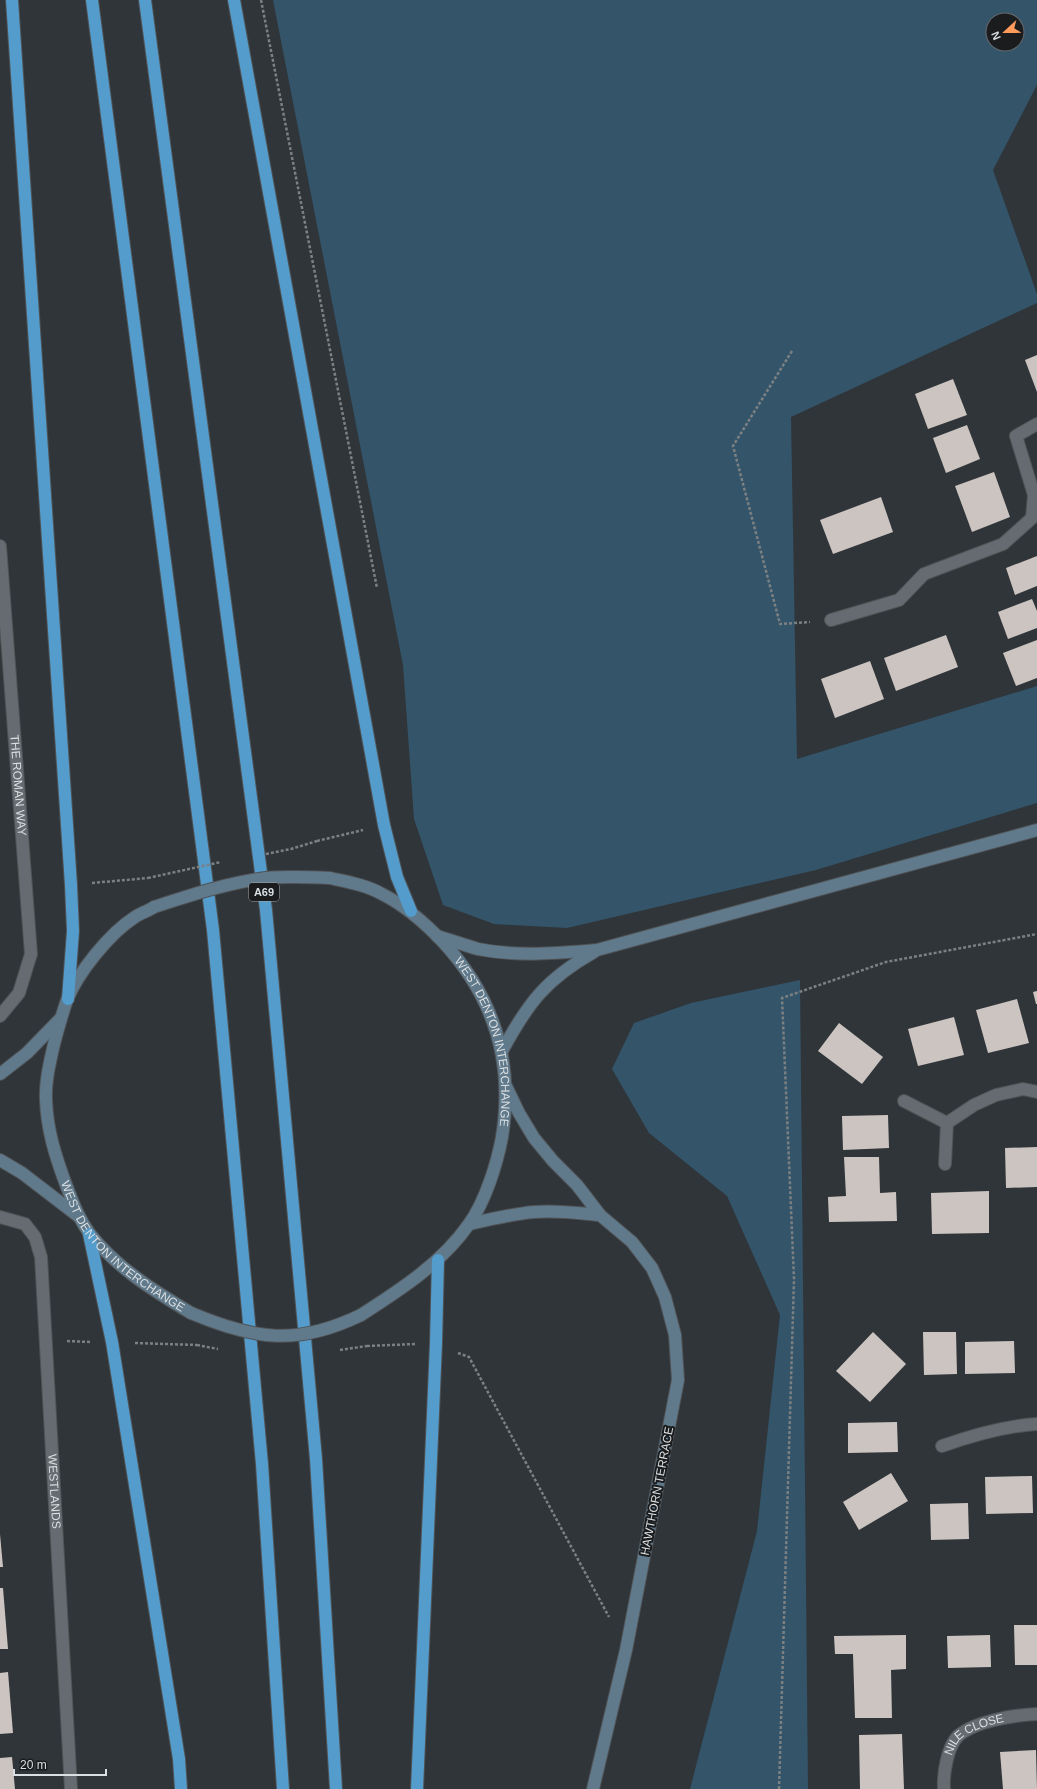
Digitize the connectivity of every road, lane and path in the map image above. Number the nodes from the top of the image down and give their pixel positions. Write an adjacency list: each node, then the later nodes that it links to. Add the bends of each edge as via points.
1 (12, 0): 18 (highway, via 71,885 73,931)
2 (92, 0): 43 (highway, via 213,930 262,1464)
3 (145, 0): 44 (highway, A69, via 266,910 316,1459)
4 (234, 0): 11 (highway)
5 (261, 0): 9 (path)
6 (792, 351): 10 (path, via 733,446 780,624)
7 (1037, 424): 10 (street, via 1016,436 1034,495 1032,518 1003,544 924,574 899,600)
8 (0, 546): 19 (street, THE ROMAN WAY, via 31,954 19,993)
9 (377, 588)
10 (831, 620)
11 (384, 825): 13 (path); 14 (highway, via 397,877)
12 (1037, 830): 17 (main road)
13 (317, 841)
14 (411, 911): 16 (main road, WEST DENTON INTERCHANGE); 18 (main road, WEST DENTON INTERCHANGE, bridge, via 381,893 355,883 330,878 267,878 227,885 186,896 136,916 102,947 84,970)
15 (1037, 934): 47 (path, via 886,962 782,998 794,1279)
16 (437, 936): 17 (main road, via 478,948 508,953); 21 (main road, WEST DENTON INTERCHANGE, via 461,961 478,988 493,1020)
17 (597, 950): 21 (main road, via 555,977 536,996 518,1020)
18 (68, 998): 20 (main road, WEST DENTON INTERCHANGE)
19 (0, 1016)
20 (62, 1017): 22 (main road, via 27,1053); 30 (main road, WEST DENTON INTERCHANGE, via 48,1066 46,1099 49,1131)
21 (502, 1051): 23 (main road, WEST DENTON INTERCHANGE)
22 (0, 1074)
23 (505, 1084): 29 (main road, HAWTHORN TERRACE, via 534,1138); 32 (main road, WEST DENTON INTERCHANGE, via 505,1117 499,1154 487,1190)
24 (1037, 1092): 26 (street, via 1023,1089 996,1095 974,1105)
25 (904, 1101): 26 (street)
26 (948, 1123): 28 (street)
27 (0, 1160): 30 (main road, via 22,1173)
28 (945, 1164)
29 (600, 1214): 32 (main road, via 536,1212); 39 (main road, HAWTHORN TERRACE, via 632,1242 652,1268 665,1297 676,1335 678,1380)
30 (78, 1216): 33 (main road, WEST DENTON INTERCHANGE)
31 (0, 1217): 41 (street, WESTLANDS, via 25,1224 35,1237 41,1257)
32 (470, 1224): 34 (main road, WEST DENTON INTERCHANGE)
33 (89, 1234): 34 (main road, WEST DENTON INTERCHANGE, bridge, via 118,1264 155,1292 191,1313 244,1332 269,1337 293,1336 340,1326 404,1287); 42 (highway, via 112,1342 179,1759)
34 (438, 1260): 35 (highway)
35 (436, 1343): 36 (path); 39 (path, via 468,1357); 45 (highway)
36 (367, 1346)
37 (1037, 1424): 38 (street, via 982,1432)
38 (942, 1446)
39 (626, 1650): 46 (main road, HAWTHORN TERRACE)
40 (1037, 1714): 48 (street, NILE CLOSE, via 991,1721 958,1737 949,1752 943,1777)
41 (71, 1789)
42 (181, 1789)
43 (282, 1789)
44 (336, 1789)
45 (417, 1789)
46 (593, 1789)
47 (779, 1789)
48 (944, 1789)

